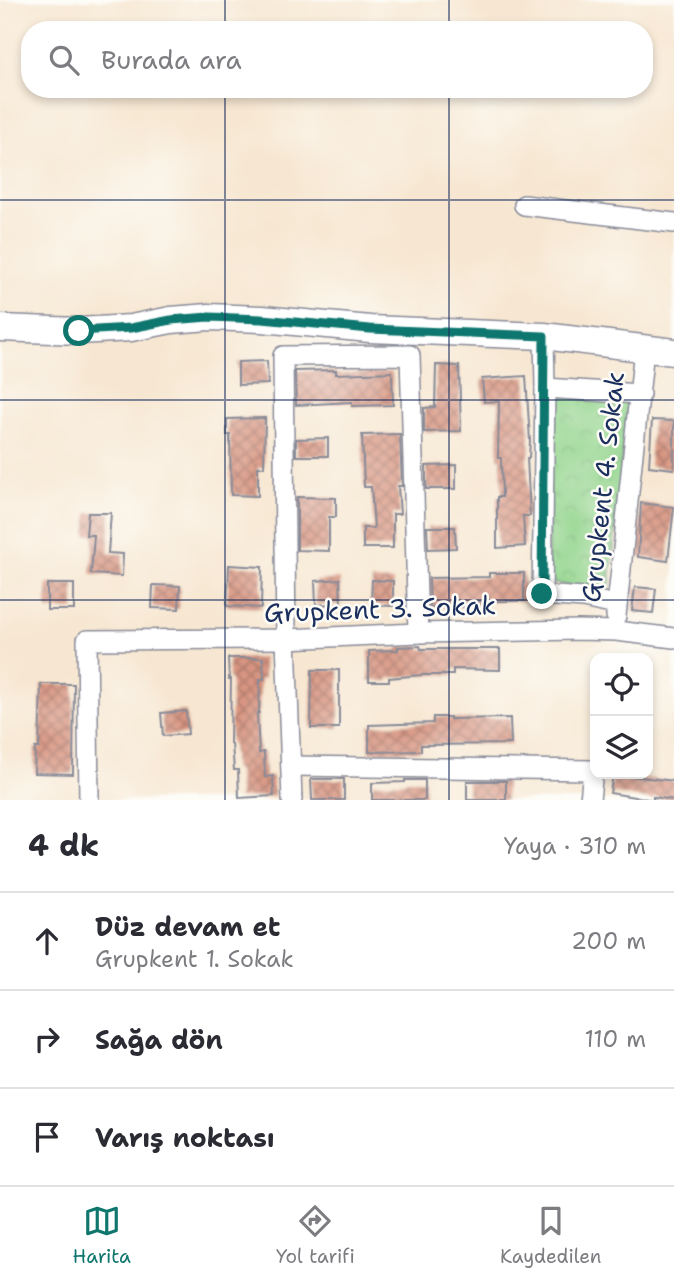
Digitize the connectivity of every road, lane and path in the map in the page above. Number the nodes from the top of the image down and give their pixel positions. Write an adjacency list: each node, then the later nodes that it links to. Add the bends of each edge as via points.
1 (524, 205): 2 (street)
2 (674, 223)
3 (0, 328): 4 (street, via 79,331 209,317)
4 (544, 336): 5 (street); 7 (street)
5 (644, 349): 6 (street); 8 (street, Grupkent 4. Sokak)
6 (674, 352)
7 (545, 388): 8 (street); 9 (street, via 542,594)
8 (640, 394): 9 (street, Grupkent 4. Sokak)
9 (616, 605): 10 (street, Grupkent 4. Sokak)
10 (616, 631): 11 (street, Grupkent 3. Sokak); 12 (street, Grupkent 3. Sokak)
11 (418, 633): 13 (street, Grupkent 3. Sokak); 13 (street, via 410,355 283,355)
12 (674, 638)
13 (286, 639): 14 (street); 15 (street, Grupkent 3. Sokak, via 87,640)
14 (291, 766): 16 (street); 17 (street, via 593,770)
15 (89, 800)
16 (292, 800)
17 (590, 800)

